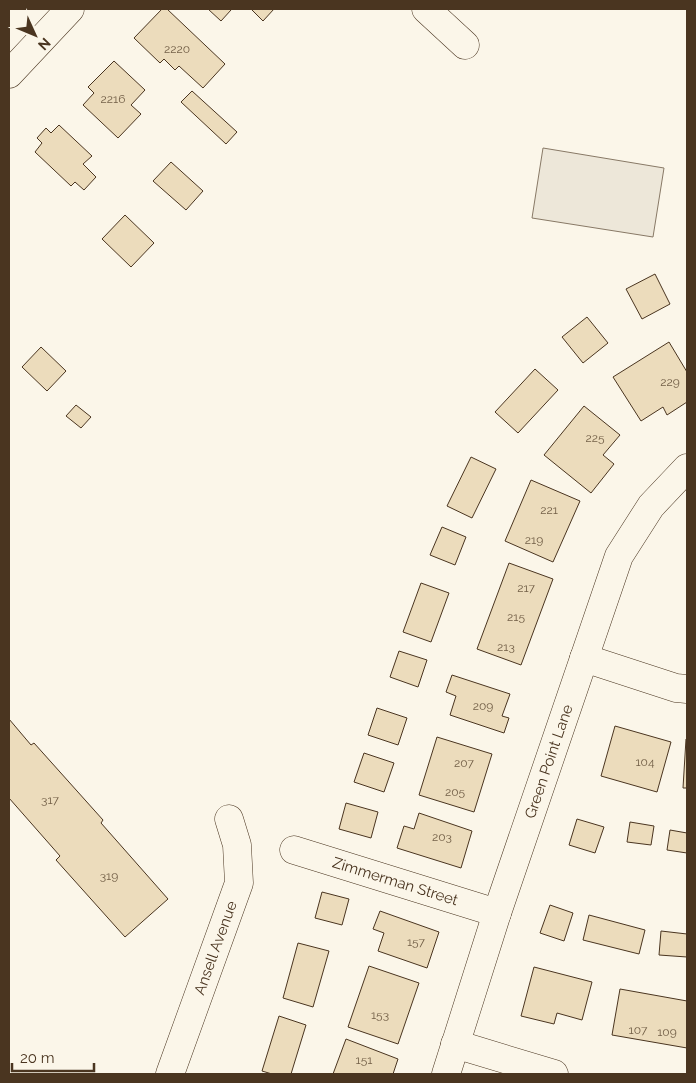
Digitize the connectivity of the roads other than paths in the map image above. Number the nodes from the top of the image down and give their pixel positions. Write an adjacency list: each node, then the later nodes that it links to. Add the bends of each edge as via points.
1 (70, 9): 4 (street)
2 (426, 9): 3 (street)
3 (465, 45)
4 (9, 74)
5 (687, 468): 6 (street, Green Point Lane, via 651,506 619,556)
6 (584, 658): 7 (street); 10 (street, Green Point Lane)
7 (687, 689)
8 (229, 819): 12 (street, Ansell Avenue, via 237,844 239,883)
9 (294, 850): 10 (street, Zimmerman Street)
10 (497, 913): 11 (street, Green Point Lane)
11 (456, 1044): 13 (street, Green Point Lane); 14 (street)
12 (170, 1074)
13 (446, 1074)
14 (554, 1074)

